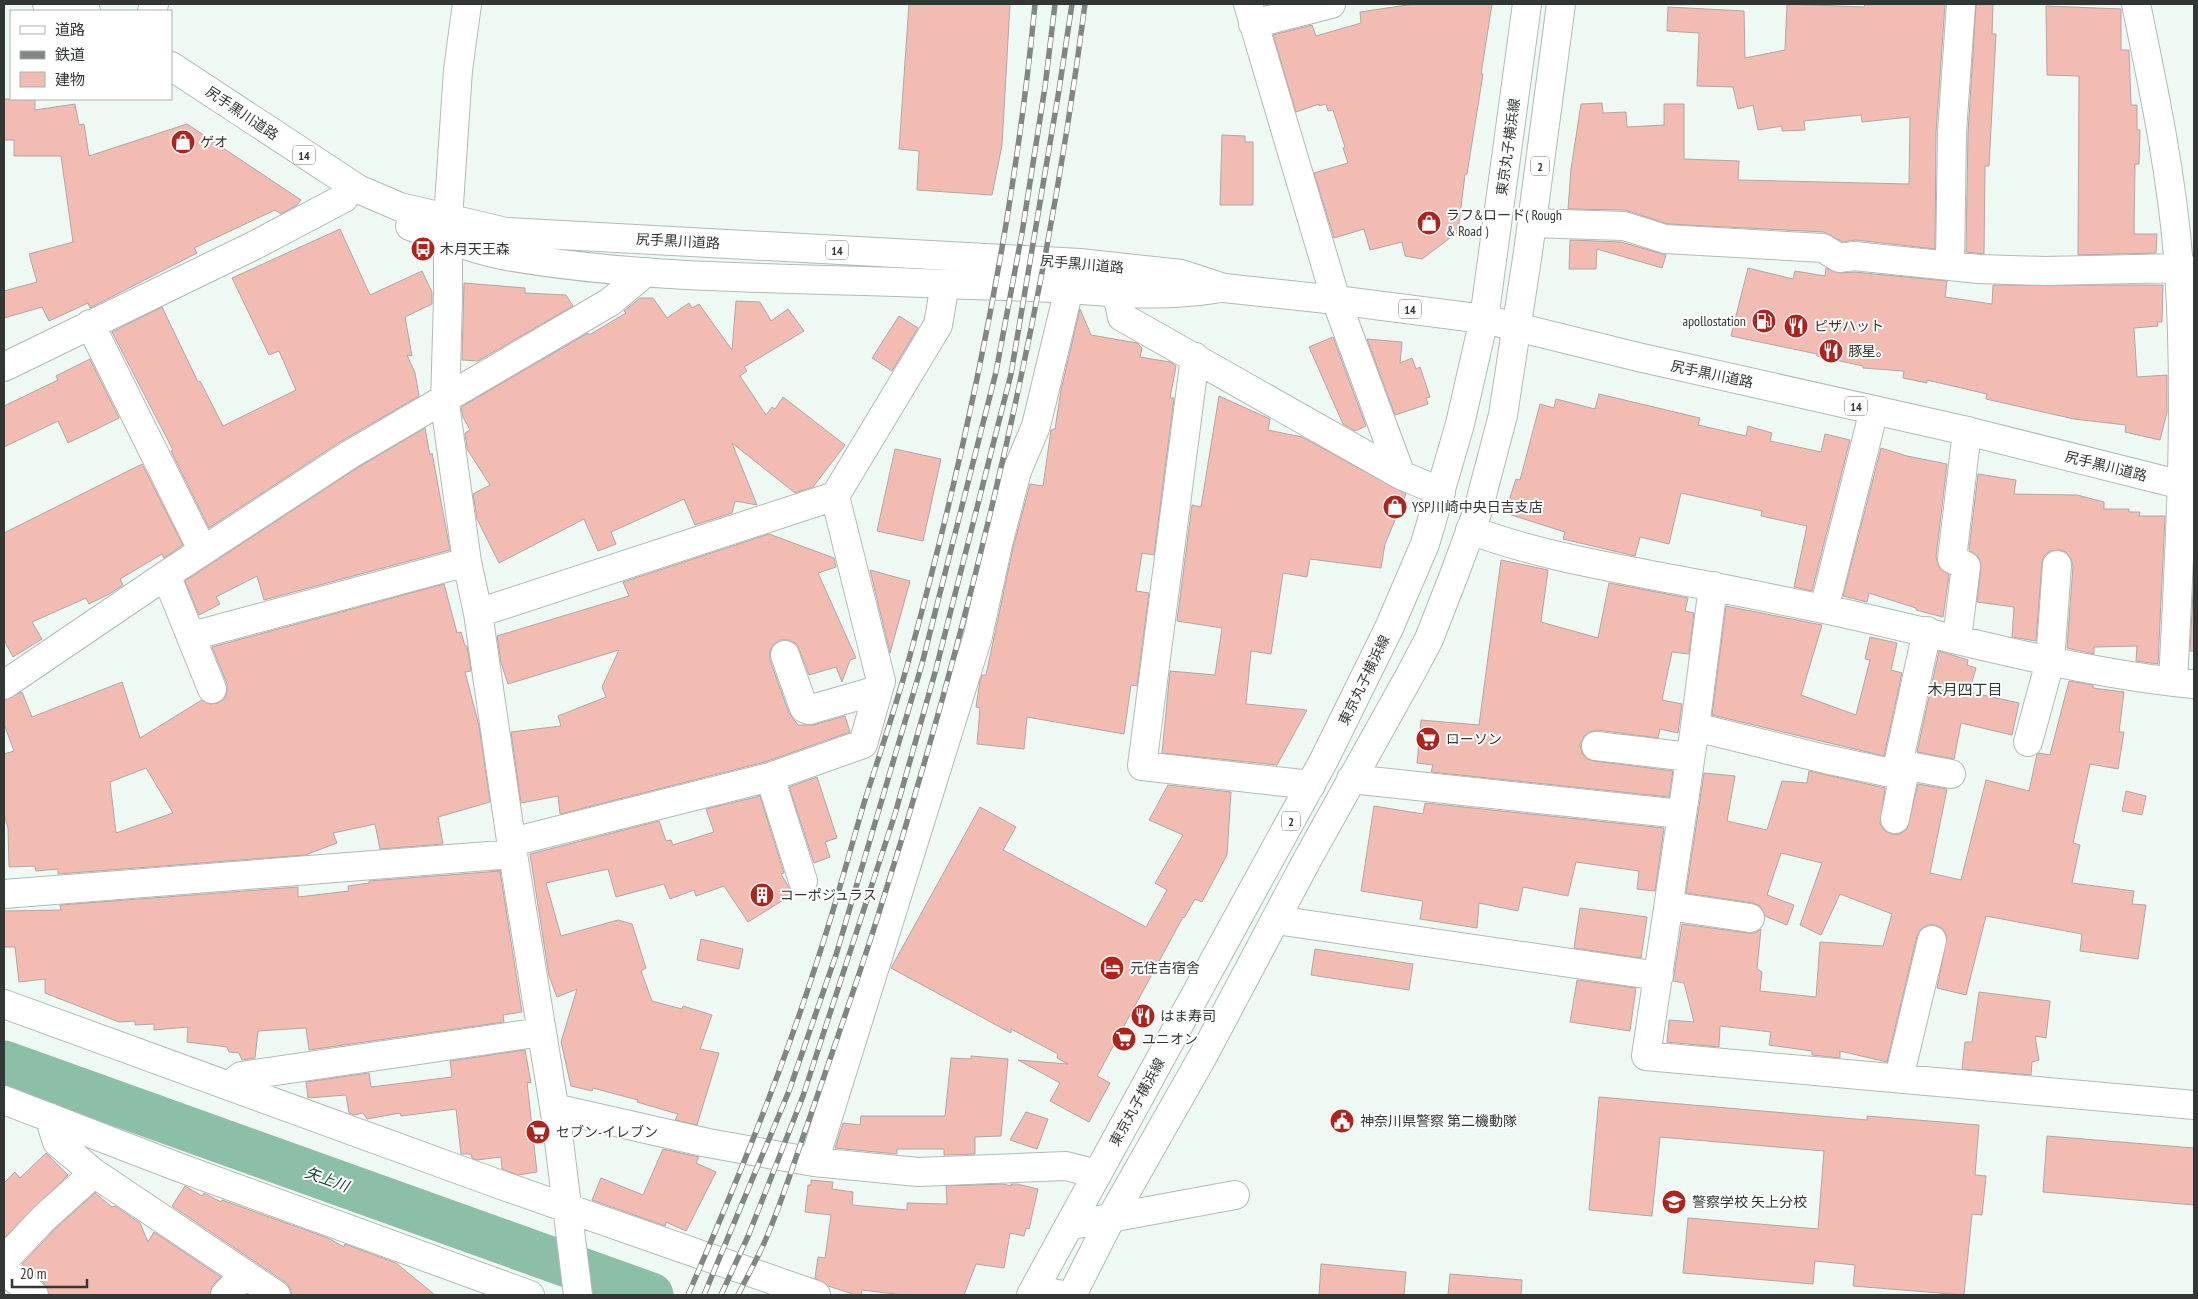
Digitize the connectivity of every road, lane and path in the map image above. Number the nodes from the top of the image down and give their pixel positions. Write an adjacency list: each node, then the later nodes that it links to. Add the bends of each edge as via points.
1 (468, 4): 12 (street, via 458,70)
2 (1332, 4): 7 (street)
3 (1527, 4): 21 (street, 東京丸子横浜線 / 2)
4 (1561, 4): 11 (street, 2)
5 (1961, 4): 13 (street, via 1952,132)
6 (2136, 4): 14 (street)
7 (1250, 14): 20 (street)
8 (172, 67): 12 (street, 尻手黒川道路 / 14, via 358,189)
9 (172, 87): 10 (street, 尻手黒川道路 / 14)
10 (344, 198): 12 (street, 尻手黒川道路 / 14, via 399,223); 22 (street, via 255,245)
11 (1532, 223): 13 (street, via 1624,226 1664,238 1823,248 1839,258 1854,256); 23 (street, 2)
12 (448, 229): 15 (street, 尻手黒川道路 / 14, via 505,256); 17 (street, 尻手黒川道路 / 14, via 1080,263 1181,274); 26 (street)
13 (1950, 265): 14 (street, via 2045,272)
14 (2187, 270): 30 (street)
15 (646, 272): 16 (street, 尻手黒川道路 / 14); 26 (street, via 610,302)
16 (945, 284): 18 (street, 尻手黒川道路 / 14); 32 (street, via 938,325)
17 (1224, 288): 19 (street, 尻手黒川道路 / 14, via 1185,294); 20 (street, 尻手黒川道路 / 14)
18 (1069, 289): 19 (street, 尻手黒川道路 / 14); 78 (street, via 1036,426 1017,471 1000,535 978,636)
19 (1117, 294): 24 (street, via 1122,317)
20 (1336, 300): 21 (street, 尻手黒川道路 / 14); 29 (street)
21 (1484, 319): 23 (street, 尻手黒川道路 / 14); 31 (street, 東京丸子横浜線 / 2)
22 (90, 324): 25 (street); 34 (street)
23 (1518, 327): 27 (street, 尻手黒川道路 / 14); 33 (street, 2, via 1496,446)
24 (1196, 357): 29 (street); 58 (street, via 1142,766)
25 (4, 367)
26 (445, 397): 34 (street, via 349,455); 35 (street)
27 (1874, 410): 28 (street, 尻手黒川道路 / 14); 39 (street)
28 (1967, 431): 30 (street, 尻手黒川道路 / 14); 43 (street, via 1952,559 1966,566)
29 (1401, 475): 31 (street)
30 (2188, 487): 46 (street)
31 (1441, 492): 58 (street, 東京丸子横浜線 / 2, via 1425,544 1404,595)
32 (835, 496): 40 (street); 49 (street, via 881,681)
33 (1470, 530): 38 (street, via 1597,565); 57 (street, 2, via 1429,639)
34 (203, 551): 37 (street)
35 (467, 562): 40 (street); 42 (street)
36 (2057, 565): 45 (street)
37 (166, 575): 42 (street); 47 (street)
38 (1713, 586): 39 (street); 50 (street)
39 (1824, 609): 41 (street)
40 (478, 613): 61 (street)
41 (1927, 632): 43 (street); 54 (street)
42 (192, 636): 48 (street)
43 (1957, 639): 45 (street)
44 (785, 655): 49 (street, via 804,708 809,710)
45 (2050, 662): 46 (street); 51 (street)
46 (2184, 683)
47 (4, 686)
48 (212, 689)
49 (878, 690): 56 (street, via 863,744)
50 (1695, 727): 53 (street); 54 (street, via 1826,759)
51 (2028, 742)
52 (1596, 746): 53 (street)
53 (1690, 756): 59 (street)
54 (1897, 769): 55 (street); 60 (street, via 1903,779)
55 (1951, 774)
56 (770, 777): 61 (street); 62 (street)
57 (1351, 779): 59 (street); 66 (street, 2)
58 (1311, 785): 80 (street, 東京丸子横浜線 / 2)
59 (1681, 814): 64 (street)
60 (1895, 819)
61 (512, 848): 63 (street); 71 (street)
62 (803, 881)
63 (4, 894)
64 (1669, 906): 65 (street); 68 (street)
65 (1750, 918)
66 (1276, 920): 68 (street); 83 (street, 2)
67 (1932, 940): 72 (street)
68 (1659, 976): 72 (street, via 1646,1056)
69 (4, 984): 73 (street)
70 (4, 1004): 73 (street)
71 (542, 1032): 73 (street); 76 (street)
72 (1899, 1078): 75 (street)
73 (235, 1080): 82 (street)
74 (4, 1100): 77 (street)
75 (2194, 1105)
76 (554, 1108): 78 (street, via 708,1143); 82 (street)
77 (49, 1117): 79 (street, via 57,1142); 92 (street)
78 (814, 1162): 80 (street, via 918,1172 1066,1166)
79 (94, 1173): 85 (street); 87 (street)
80 (1098, 1174): 84 (street, 東京丸子横浜線 / 2)
81 (1235, 1196): 83 (street)
82 (570, 1216): 93 (street); 94 (street)
83 (1111, 1218): 84 (street); 96 (street, 2)
84 (1072, 1225): 88 (street, 東京丸子横浜線 / 2)
85 (4, 1260)
86 (4, 1270): 89 (street)
87 (245, 1274): 90 (street); 91 (street)
88 (1033, 1292): 95 (street)
89 (34, 1295)
90 (225, 1295)
91 (276, 1295)
92 (530, 1295)
93 (578, 1295)
94 (816, 1295)
95 (1063, 1295)
96 (1072, 1295)

